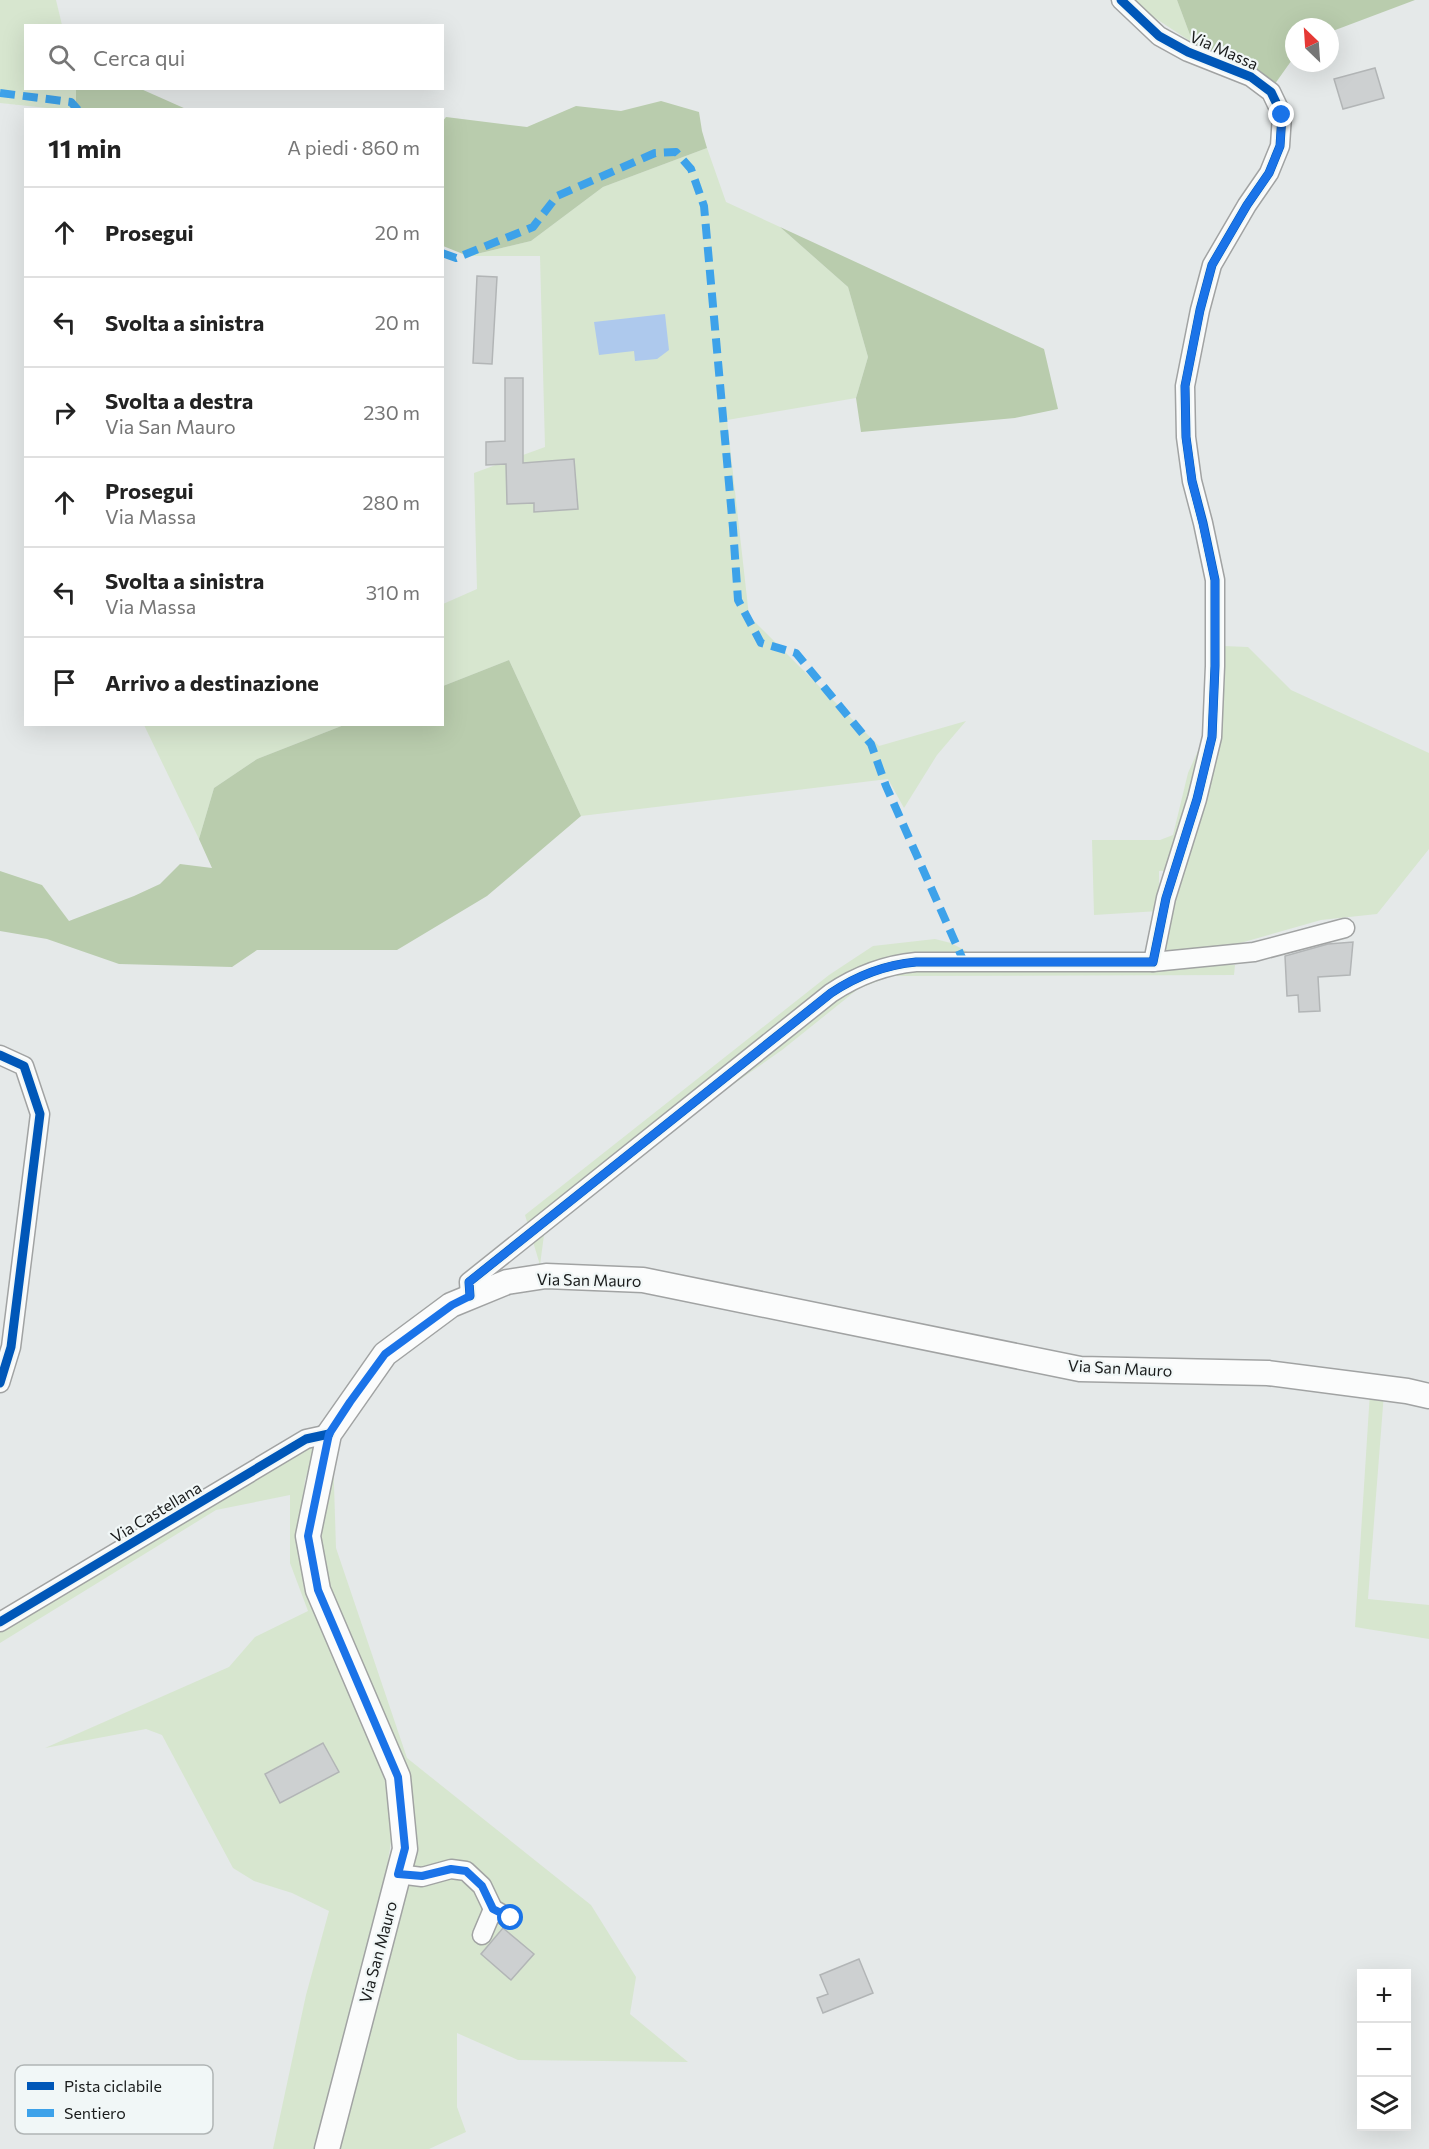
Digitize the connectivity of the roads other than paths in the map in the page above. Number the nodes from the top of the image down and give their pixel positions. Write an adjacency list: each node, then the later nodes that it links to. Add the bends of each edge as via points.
1 (1121, 0): 3 (street, Via Massa, via 1159,36 1251,77 1271,92 1282,115 1280,146 1269,173 1212,265 1185,386 1192,481 1215,580 1212,737 1166,898)
2 (1344, 928): 3 (street, via 1254,952)
3 (1153, 962): 5 (street, via 916,962 895,964 851,980 469,1282)
4 (0, 1055): 6 (street, via 24,1066 39,1114 11,1347)
5 (470, 1296): 7 (main road, Via San Mauro, via 507,1282 546,1276 643,1280 1080,1369 1268,1373); 8 (main road, Via San Mauro, via 385,1354)
6 (0, 1383)
7 (1429, 1396)
8 (329, 1434): 9 (street, Via Castellana, via 306,1439); 10 (main road, Via San Mauro, via 308,1536 318,1590 398,1777 405,1848)
9 (0, 1622)
10 (398, 1874): 11 (street, via 422,1876 451,1869 466,1871 482,1886); 14 (main road, Via San Mauro)
11 (493, 1909): 12 (street); 13 (street)
12 (511, 1918)
13 (482, 1935)
14 (327, 2149)

